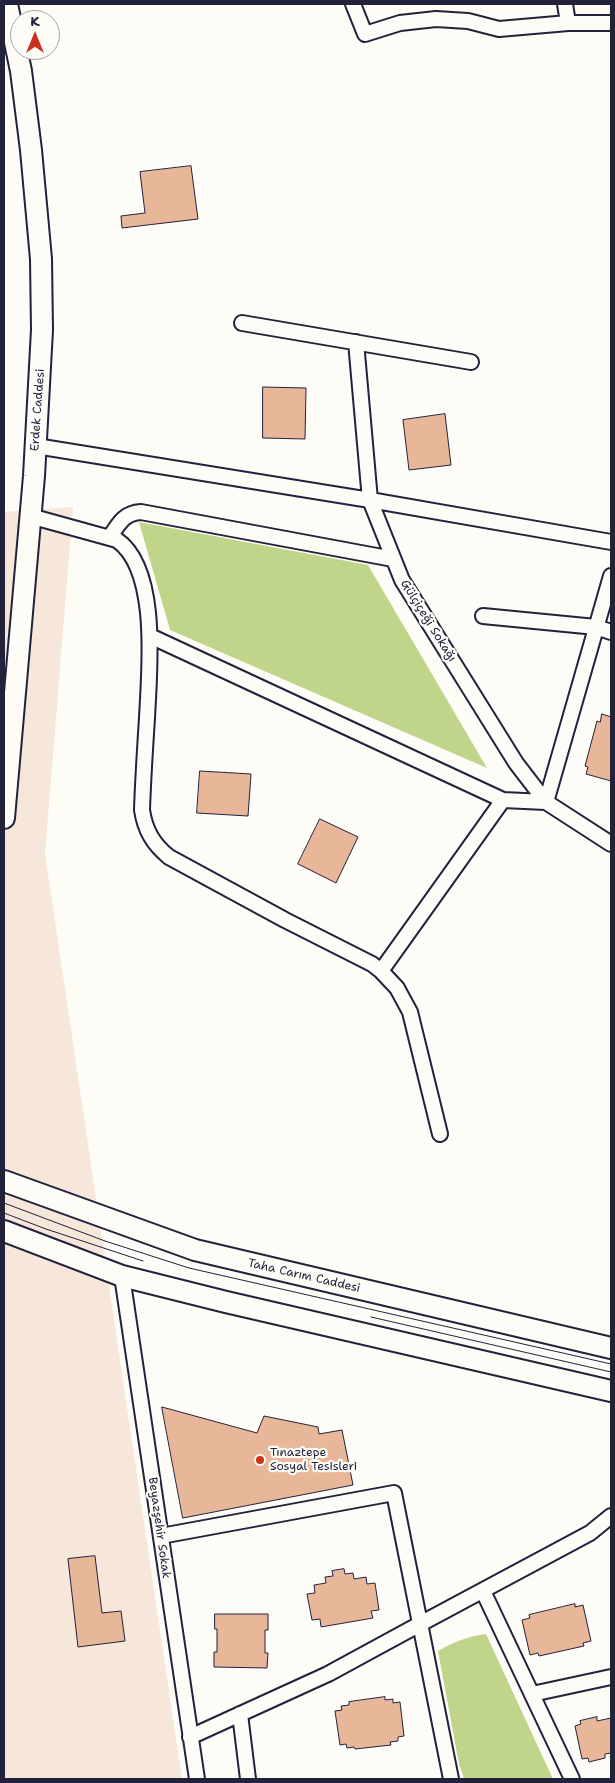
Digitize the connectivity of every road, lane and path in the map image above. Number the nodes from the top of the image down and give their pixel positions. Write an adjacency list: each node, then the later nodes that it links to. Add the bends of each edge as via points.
1 (7, 4): 6 (main road, Erdek Caddesi)
2 (353, 4): 5 (street, via 364,34 400,23 436,19 468,21 500,29)
3 (565, 4): 5 (street)
4 (611, 23): 5 (street)
5 (568, 24)
6 (8, 28): 10 (main road, Erdek Caddesi, via 27,113 41,259 42,330)
7 (242, 323): 8 (street)
8 (356, 342): 9 (street); 11 (street, Gülçiçeği Sokağı)
9 (471, 362)
10 (36, 446): 11 (street); 12 (main road, Erdek Caddesi)
11 (370, 500): 14 (street); 15 (street, Gülçiçeği Sokağı)
12 (30, 516): 13 (street); 23 (main road, Erdek Caddesi)
13 (110, 537): 15 (street, via 125,517 141,512); 20 (street, via 123,544 134,561 146,598)
14 (611, 542)
15 (393, 559): 22 (street, Gülçiçeği Sokağı, via 402,580 511,755)
16 (611, 576): 18 (street)
17 (483, 616): 18 (street)
18 (596, 627): 19 (street); 22 (street)
19 (611, 632)
20 (150, 636): 21 (street); 25 (street, via 142,810 146,828 155,845 169,857)
21 (503, 800): 22 (street); 25 (street)
22 (546, 802): 24 (street, Gülçiçeği Sokağı)
23 (4, 818)
24 (611, 844)
25 (381, 971): 26 (street, via 397,988 410,1012)
26 (440, 1134)
27 (4, 1181): 30 (main road, Taha Carım Caddesi, via 194,1250)
28 (4, 1231): 29 (main road)
29 (122, 1276): 31 (main road); 33 (street, Beyazşehir Sokak)
30 (611, 1348)
31 (611, 1391)
32 (611, 1516): 34 (street, via 590,1533)
33 (161, 1536): 35 (street, via 394,1493); 39 (street, Beyazşehir Sokak)
34 (483, 1591): 35 (street); 37 (street)
35 (420, 1624): 38 (street, via 328,1674); 42 (street)
36 (611, 1677): 37 (street)
37 (532, 1694): 43 (street)
38 (240, 1714): 39 (street); 41 (street)
39 (190, 1737): 40 (street, Beyazşehir Sokak)
40 (197, 1779)
41 (248, 1779)
42 (451, 1779)
43 (572, 1779)

